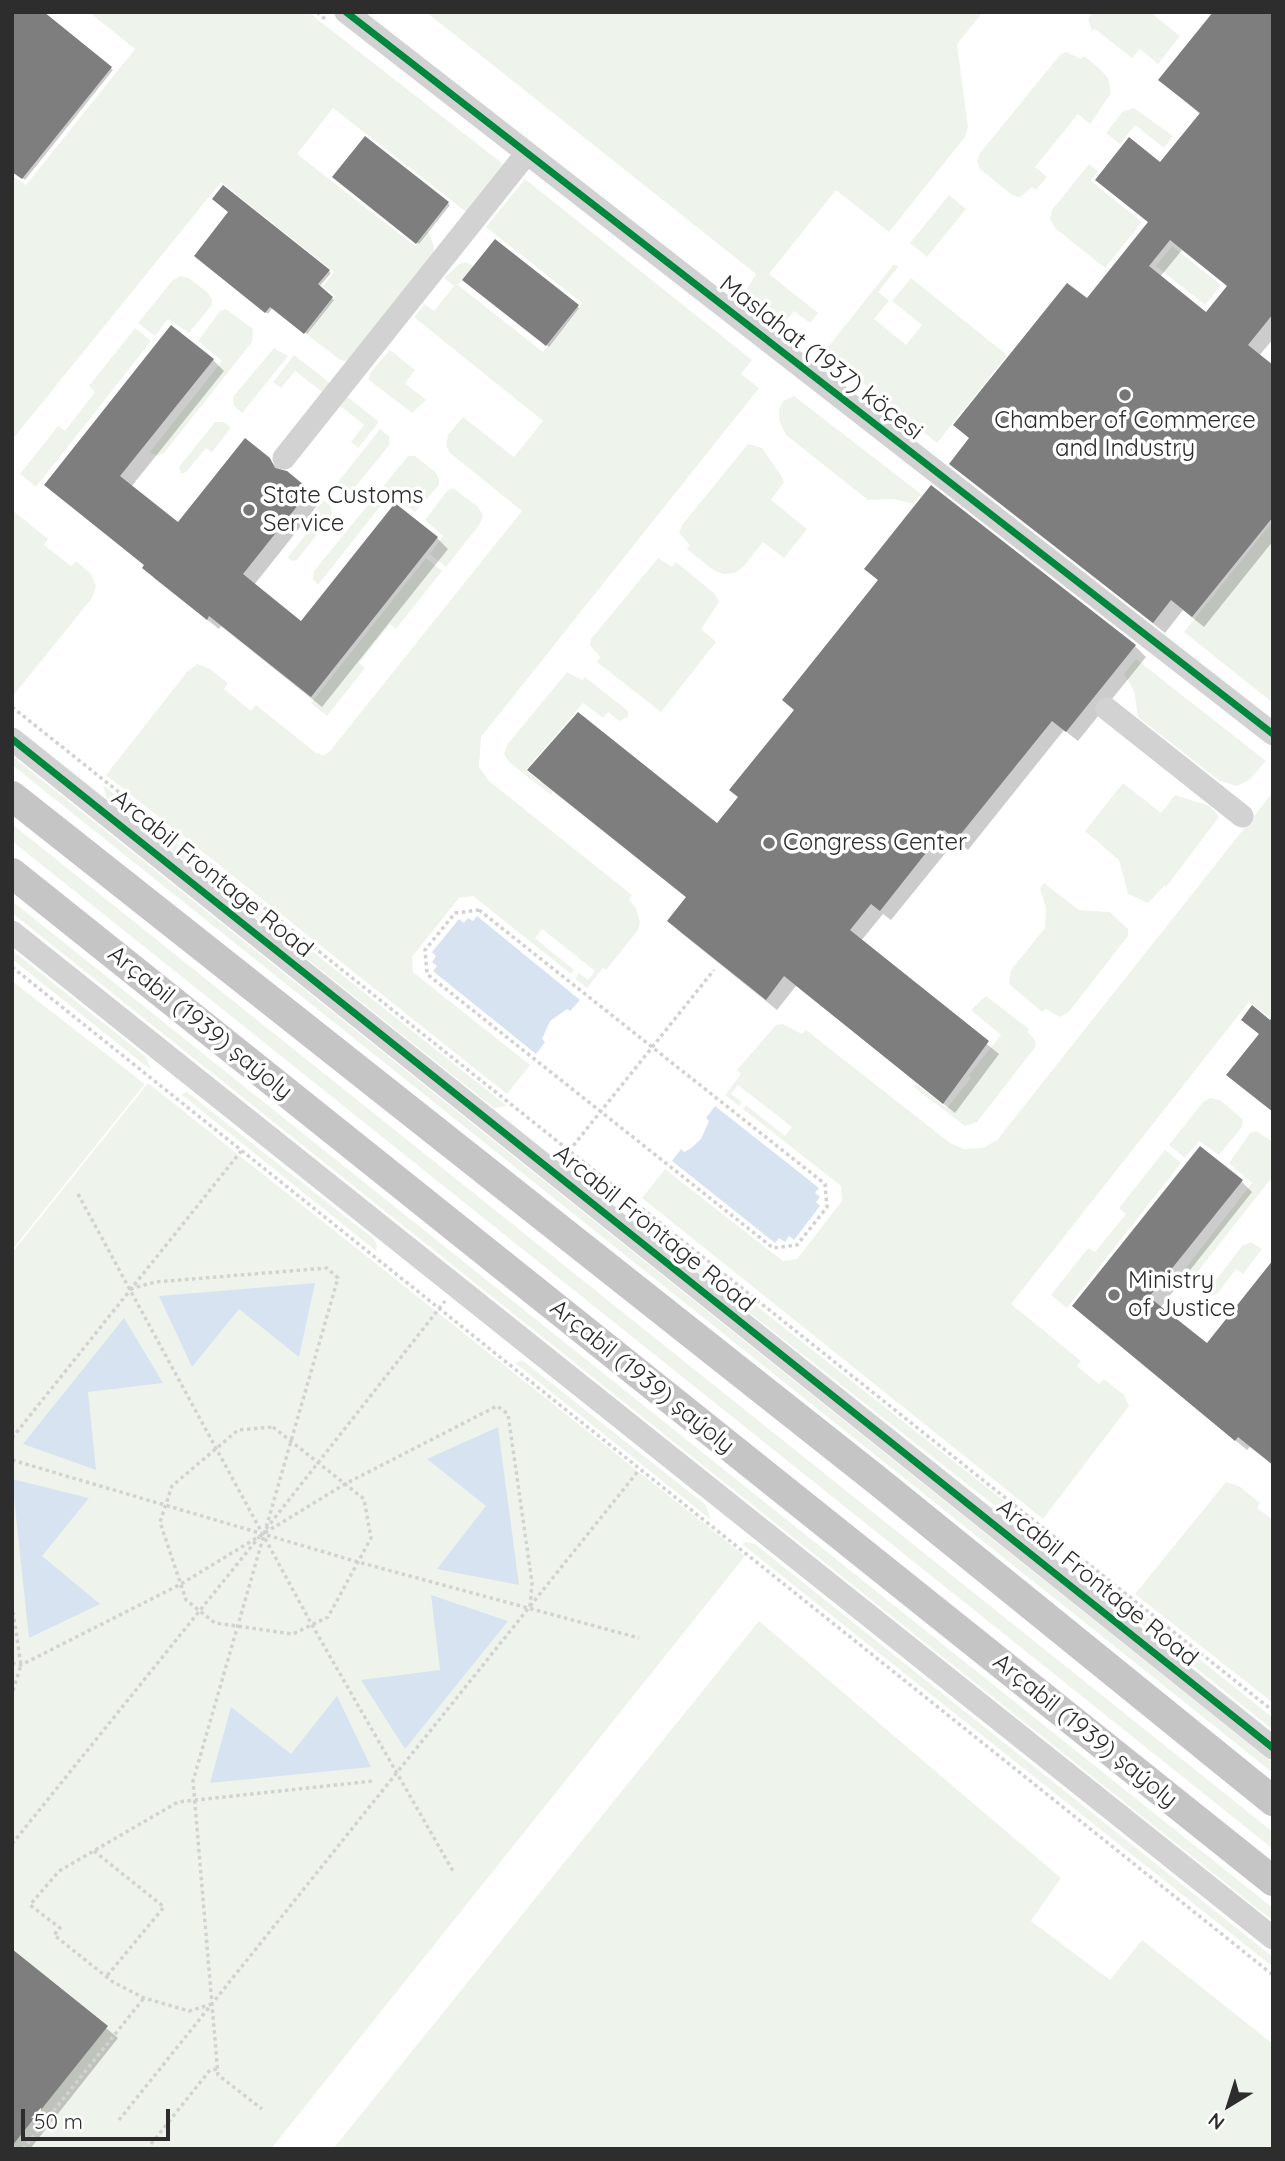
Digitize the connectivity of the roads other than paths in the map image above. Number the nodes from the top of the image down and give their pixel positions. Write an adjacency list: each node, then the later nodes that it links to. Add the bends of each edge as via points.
1 (346, 12): 2 (street, Maslahat (1937) köçesi)
2 (527, 153): 3 (street); 5 (street, Maslahat (1937) köçesi)
3 (284, 458)
4 (1107, 709): 8 (street)
5 (1273, 734)
6 (12, 739): 11 (street, Arcabil Frontage Road)
7 (12, 796): 12 (main road, via 878,1481)
8 (1242, 816)
9 (12, 873): 13 (main road, Arçabil (1939) şaýoly)
10 (12, 932): 14 (street)
11 (1273, 1748)
12 (1273, 1801)
13 (1273, 1881)
14 (1273, 1938)

